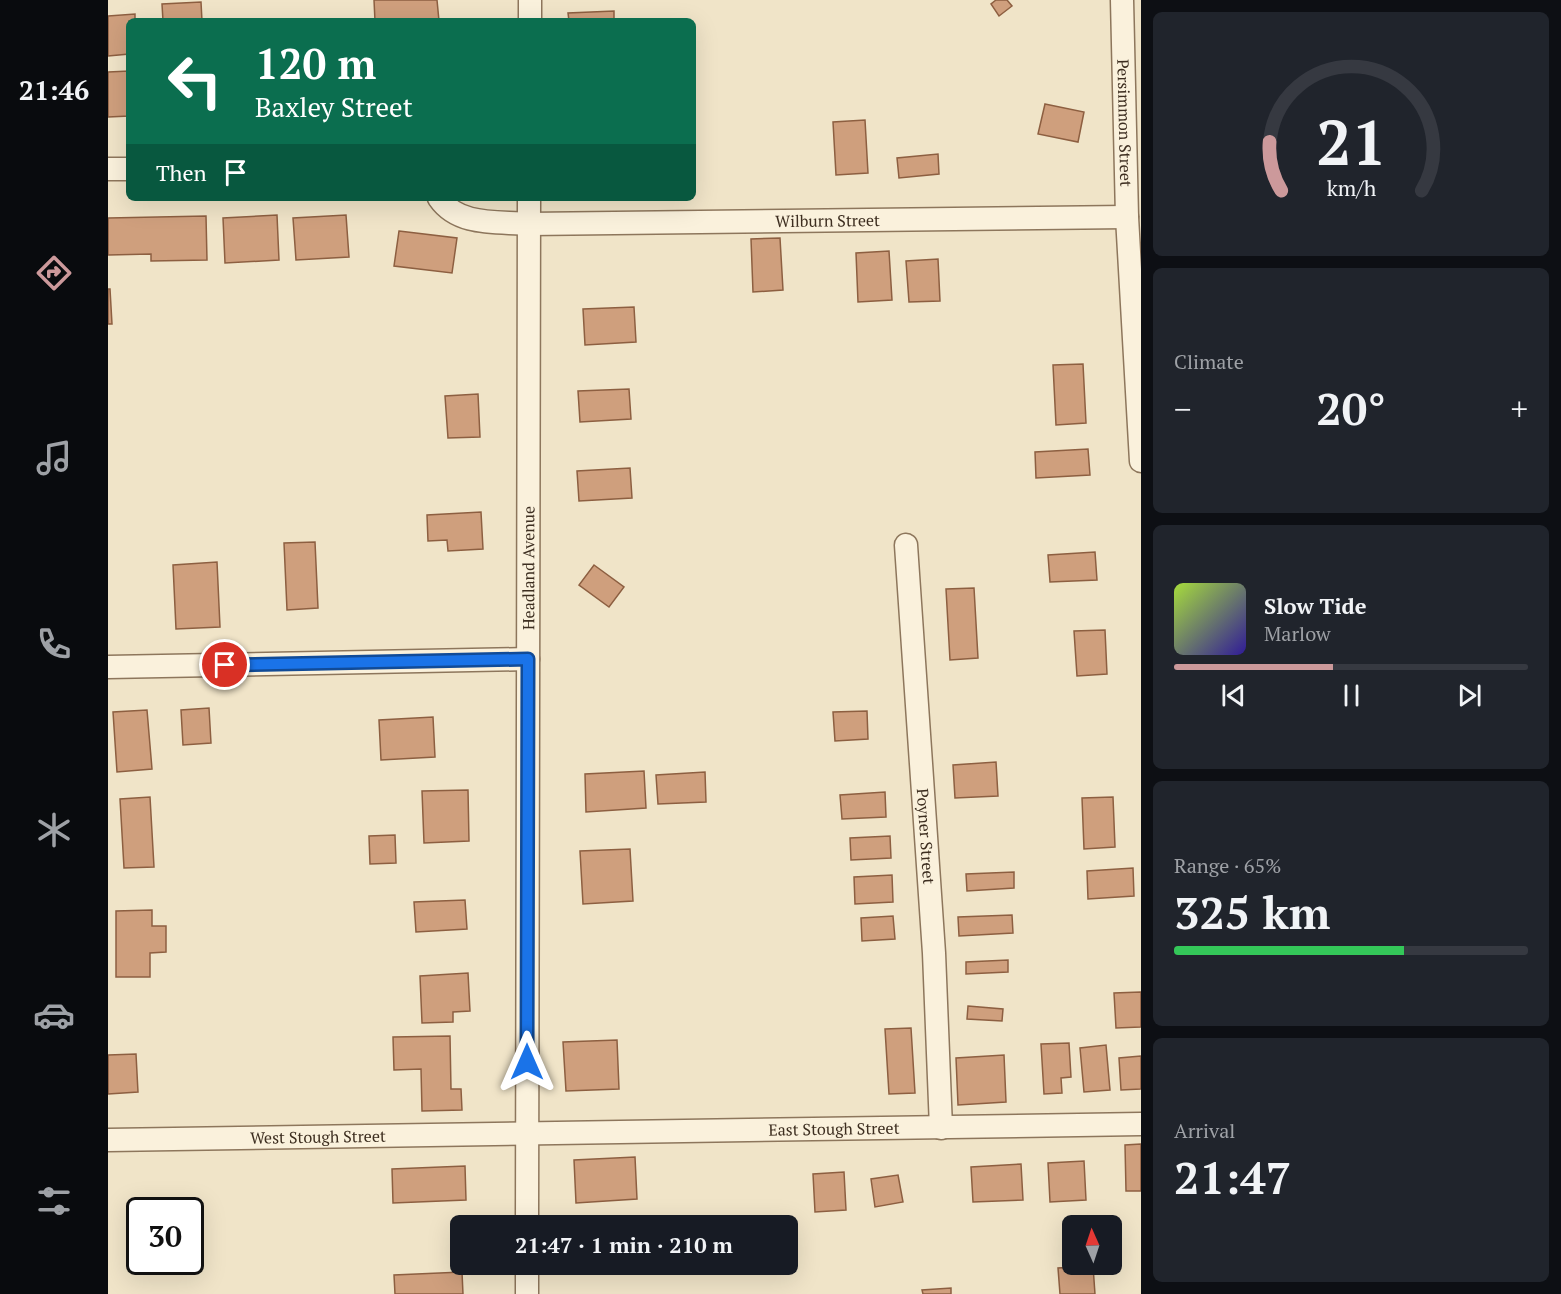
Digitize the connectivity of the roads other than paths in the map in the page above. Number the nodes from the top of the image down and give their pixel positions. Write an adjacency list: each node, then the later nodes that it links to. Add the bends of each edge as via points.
1 (530, 0): 3 (street)
2 (1122, 0): 8 (street, Persimmon Street)
3 (530, 18)
4 (108, 169): 5 (street)
5 (126, 169)
6 (441, 201): 9 (street, Wilburn Street, via 465,218)
7 (529, 201): 9 (street, Headland Avenue)
8 (1127, 218): 9 (street, Wilburn Street); 10 (street, Persimmon Street)
9 (529, 224): 12 (street, Headland Avenue)
10 (1141, 461)
11 (906, 545): 15 (street, Poyner Street, via 934,953)
12 (528, 659): 13 (street); 16 (street, Headland Avenue)
13 (108, 667)
14 (1141, 1124): 15 (street, East Stough Street)
15 (941, 1128): 16 (street, East Stough Street)
16 (527, 1134): 17 (street, West Stough Street); 18 (street, Headland Avenue)
17 (108, 1140)
18 (527, 1215)
19 (527, 1275): 20 (street)
20 (527, 1294)

